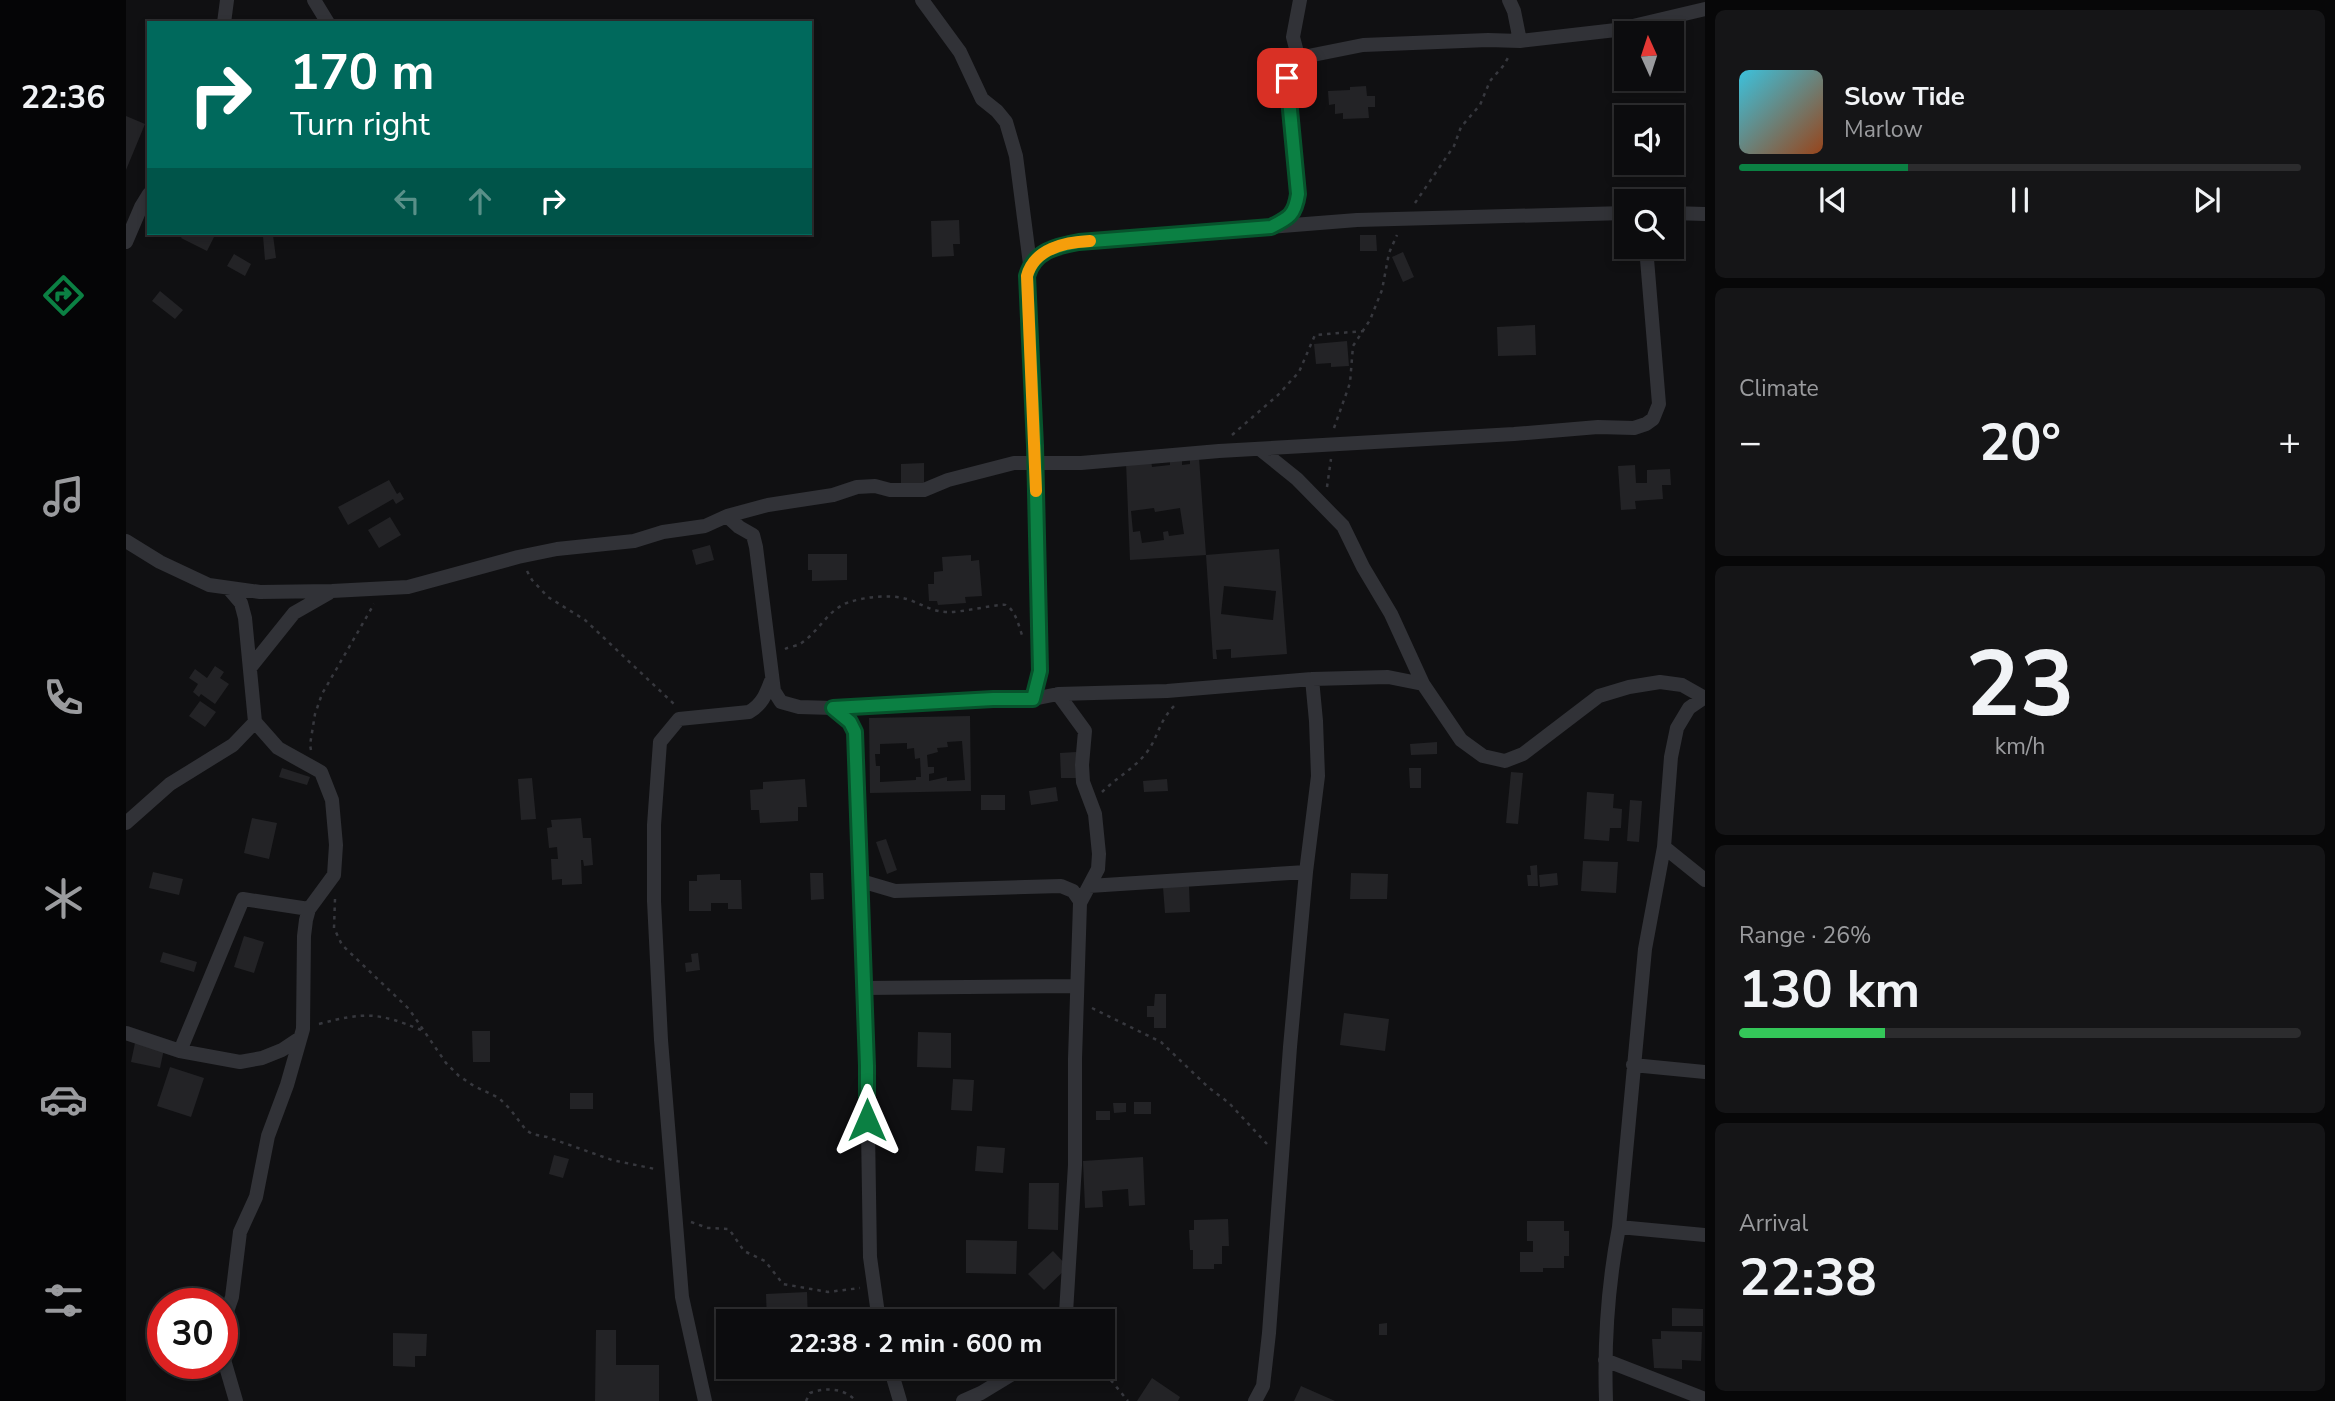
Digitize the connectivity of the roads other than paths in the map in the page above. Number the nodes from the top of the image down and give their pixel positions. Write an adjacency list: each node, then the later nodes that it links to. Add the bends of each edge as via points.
1 (227, 0): 7 (street)
2 (314, 0): 8 (street)
3 (922, 0): 18 (street, via 960,52 982,99 1006,122 1016,156)
4 (1300, 0): 10 (street, via 1293,37)
5 (1509, 0): 9 (street)
6 (1705, 9): 9 (street, via 1616,30)
7 (225, 21)
8 (327, 21)
9 (1517, 41): 10 (street, via 1363,45)
10 (1299, 60): 15 (street, via 1287,78 1296,208)
11 (147, 197): 16 (street)
12 (1614, 213): 15 (street, via 1404,218)
13 (1684, 213): 14 (street)
14 (1705, 214)
15 (1271, 227): 18 (street, via 1059,245)
16 (126, 242)
17 (1647, 259): 19 (street, via 1659,404 1646,424)
18 (1030, 264): 20 (street)
19 (1261, 450): 20 (street); 28 (street, via 1343,526)
20 (1036, 462): 21 (street, via 990,469 924,490 857,487); 31 (street, via 1040,671)
21 (727, 516): 24 (street, via 705,526 634,541 518,556 408,586); 27 (street, via 753,535)
22 (126, 541): 23 (street, via 209,585)
23 (229, 589): 24 (street); 25 (street, via 241,603)
24 (332, 591): 25 (street, via 294,613)
25 (250, 667): 33 (street)
26 (1312, 679): 28 (street, via 1388,677); 29 (street, via 1187,690); 36 (street, via 1318,776)
27 (772, 680): 32 (street, via 781,702); 60 (street, via 763,700 749,712 679,719 660,742 653,825 660,1012 682,1297)
28 (1423, 684): 30 (street, via 1461,740 1483,756 1505,761 1523,754 1599,696 1660,682 1682,685)
29 (1058, 694): 31 (street); 39 (street, via 1085,731 1083,782 1095,814 1099,854 1098,869)
30 (1704, 697): 35 (street, via 1689,708 1677,728)
31 (1033, 699): 32 (street)
32 (833, 708): 38 (street, via 855,732)
33 (255, 722): 34 (street, via 233,745 170,784); 41 (street, via 278,748 321,772 332,800 334,875)
34 (126, 823)
35 (1664, 847): 37 (street); 47 (street, via 1645,949)
36 (1306, 872): 39 (street); 63 (street, via 1267,1352 1263,1387)
37 (1705, 880)
38 (861, 881): 40 (street, via 895,891 1061,886 1073,891); 42 (street)
39 (1088, 886): 40 (street)
40 (1080, 901): 43 (street)
41 (309, 909): 45 (street); 46 (street, via 243,899)
42 (865, 988): 43 (street); 52 (street, via 870,1257)
43 (1076, 993): 53 (street, via 1076,1165)
44 (126, 1033): 46 (street)
45 (301, 1034): 46 (street, via 282,1050 240,1062); 51 (street, via 268,1136 256,1197 240,1232)
46 (180, 1051)
47 (1633, 1065): 48 (street); 49 (street)
48 (1705, 1072)
49 (1619, 1227): 50 (street); 54 (street)
50 (1705, 1234)
51 (233, 1288)
52 (877, 1309)
53 (1066, 1309)
54 (1605, 1360): 58 (street); 64 (street)
55 (230, 1379): 59 (street)
56 (894, 1379): 61 (street)
57 (1005, 1379): 62 (street)
58 (1705, 1399)
59 (236, 1401)
60 (705, 1401)
61 (900, 1401)
62 (963, 1401)
63 (1255, 1401)
64 (1606, 1401)

